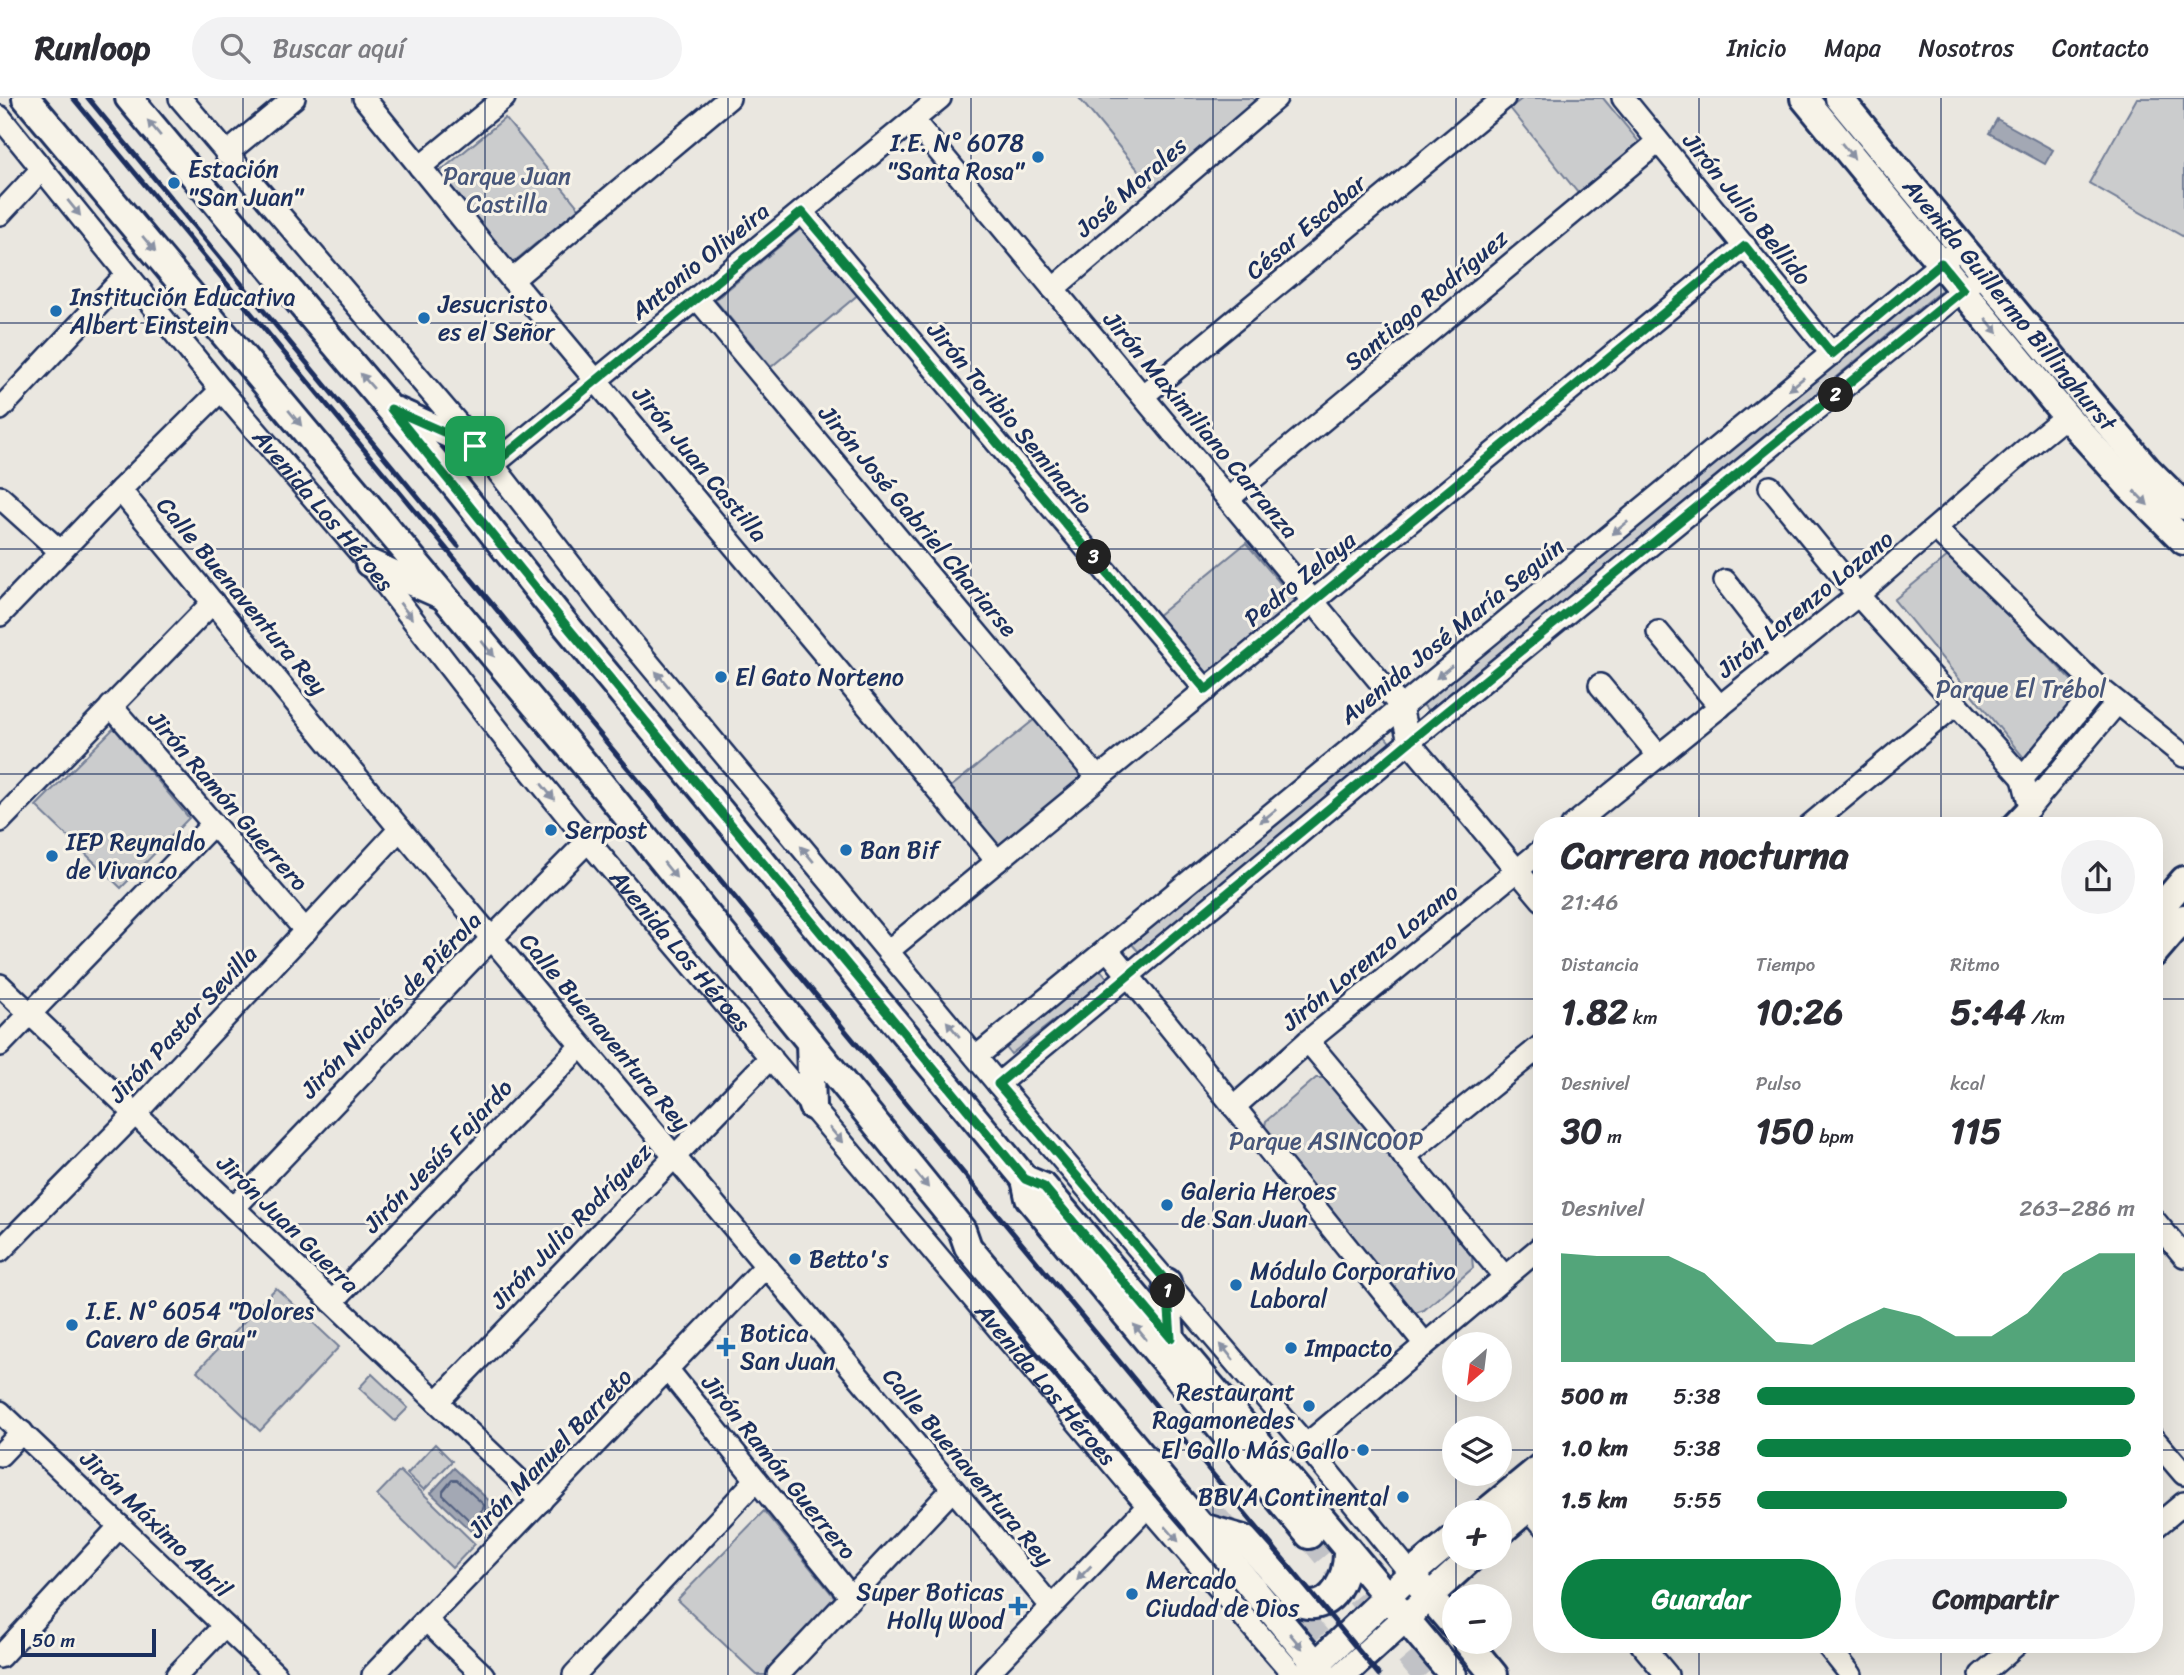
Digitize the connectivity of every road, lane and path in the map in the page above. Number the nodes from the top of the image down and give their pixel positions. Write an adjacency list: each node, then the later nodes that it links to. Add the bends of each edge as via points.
1 (26, 98): 51 (main road, Avenida Los Héroes, one-way to 51)
2 (129, 98): 36 (main road, one-way to 2)
3 (180, 98): 17 (street)
4 (294, 98): 17 (street)
5 (364, 98): 18 (street, Jirón Juan Castilla)
6 (504, 98): 18 (street)
7 (729, 98): 27 (street)
8 (940, 98): 15 (street, Antonio Oliveira)
9 (1504, 98): 34 (street, César Escobar)
10 (1623, 98): 16 (street, Jirón Julio Bellido)
11 (1804, 98): 24 (main road, Avenida Guillermo Billinghurst, one-way to 24)
12 (1839, 98): 23 (main road, Avenida Guillermo Billinghurst)
13 (1271, 99): 28 (street, José Morales)
14 (0, 117): 19 (street, Avenida Los Héroes)
15 (912, 120): 20 (street, Antonio Oliveira); 28 (street, Jirón Maximiliano Carranza)
16 (1658, 142): 22 (street, Jirón Julio Bellido); 43 (street, Santiago Rodríguez)
17 (226, 154): 38 (street)
18 (420, 167): 27 (street, Jirón Juan Castilla)
19 (42, 169): 21 (street); 26 (street, Avenida Los Héroes, one-way to 26)
20 (802, 212): 30 (street, Antonio Oliveira); 59 (street, Jirón Toribio Seminario)
21 (0, 214)
22 (1745, 246): 31 (street, Jirón Julio Bellido); 53 (street, Pedro Zelaya)
23 (1962, 246): 24 (street, Avenida José María Seguín); 25 (main road, Avenida Guillermo Billinghurst)
24 (1941, 263): 29 (main road, Avenida Guillermo Billinghurst); 31 (street, Avenida José María Seguín)
25 (1984, 273): 29 (street); 44 (main road, Avenida Guillermo Billinghurst, via 2147,469)
26 (127, 274): 33 (street, Avenida Los Héroes); 35 (street)
27 (512, 280): 32 (street, Jirón Juan Castilla)
28 (1053, 289): 34 (street, Jirón Maximiliano Carranza)
29 (1963, 290): 37 (main road, Avenida Guillermo Billinghurst, one-way to 37); 65 (street)
30 (697, 298): 32 (street, Antonio Oliveira); 68 (street, Jirón José Gabriel Chariarse)
31 (1832, 354): 63 (street, Avenida José María Seguín, one-way to 63)
32 (596, 380): 39 (street, Antonio Oliveira); 79 (street, Jirón Juan Castilla)
33 (221, 390): 41 (street); 48 (street, Avenida Los Héroes)
34 (1143, 396): 43 (street, Jirón Maximiliano Carranza)
35 (0, 409)
36 (391, 409): 38 (main road); 105 (main road)
37 (2066, 416): 45 (street, Jirón Lorenzo Lozano); 46 (main road, Avenida Guillermo Billinghurst, one-way to 46)
38 (475, 446): 39 (street)
39 (493, 465): 88 (street, one-way to 39, via 626,636)
40 (1770, 487): 50 (street)
41 (120, 490): 47 (street); 52 (street, Calle Buenaventura Rey)
42 (0, 497): 47 (street)
43 (1228, 499): 53 (street, Jirón Maximiliano Carranza)
44 (2184, 506)
45 (1936, 529): 50 (street, Jirón Lorenzo Lozano); 58 (street)
46 (2184, 541)
47 (61, 552): 54 (street)
48 (369, 563): 51 (main road); 77 (street, Avenida Los Héroes, one-way to 77)
49 (1725, 581): 56 (street)
50 (1858, 595): 56 (street, Jirón Lorenzo Lozano); 61 (street)
51 (446, 598): 93 (main road, Avenida Los Héroes, one-way to 93)
52 (212, 602): 62 (street); 76 (street, Calle Buenaventura Rey)
53 (1314, 602): 59 (street, Pedro Zelaya); 63 (street, Jirón Maximiliano Carranza)
54 (0, 615)
55 (1658, 632): 64 (street)
56 (1783, 656): 64 (street, Jirón Lorenzo Lozano)
57 (1600, 685): 66 (street)
58 (2098, 687): 60 (street); 69 (street)
59 (1206, 690): 68 (street, Pedro Zelaya)
60 (2117, 703): 67 (street); 70 (street)
61 (1956, 704): 69 (street); 72 (street)
62 (111, 706): 74 (street); 75 (street, Jirón Ramón Guerrero)
63 (1401, 707): 65 (street, Jirón Maximiliano Carranza); 87 (street, Avenida José María Seguín, one-way to 87)
64 (1720, 707): 66 (street, Jirón Lorenzo Lozano)
65 (1409, 742): 80 (street, Jirón Maximiliano Carranza); 89 (street)
66 (1659, 756): 71 (street, Jirón Lorenzo Lozano)
67 (2184, 756)
68 (1098, 778): 79 (street, Pedro Zelaya)
69 (2023, 778): 70 (street)
70 (2030, 807): 73 (street)
71 (1583, 817)
72 (1820, 817)
73 (2021, 817)
74 (0, 821)
75 (213, 824): 84 (street, Jirón Ramón Guerrero); 91 (street)
76 (400, 829): 84 (street, Jirón Pastor Sevilla); 85 (street, Calle Buenaventura Rey)
77 (588, 841): 85 (street, Jirón Nicolás de Piérola); 97 (street, Avenida Los Héroes)
78 (1533, 858): 80 (street, Jirón Lorenzo Lozano)
79 (997, 861): 88 (street, Pedro Zelaya)
80 (1517, 871): 82 (street, Jirón Maximiliano Carranza); 92 (street, Jirón Lorenzo Lozano)
81 (2184, 880): 83 (main road)
82 (1533, 890)
83 (2174, 927): 86 (main road)
84 (306, 931): 102 (street, Jirón Pastor Sevilla)
85 (492, 938): 95 (street, Calle Buenaventura Rey); 106 (street, Jirón Nicolás de Piérola)
86 (2163, 941)
87 (1107, 949): 89 (street); 98 (street, Avenida José María Seguín)
88 (888, 951): 98 (street, one-way to 88)
89 (1128, 976): 99 (street); 101 (street)
90 (0, 985): 91 (street, Jirón Juan Guerra)
91 (30, 1014): 94 (street); 102 (street, Jirón Juan Guerra)
92 (1308, 1041): 101 (street, Jirón Lorenzo Lozano); 104 (street)
93 (810, 1042): 100 (main road); 133 (main road, Avenida Los Héroes, one-way to 133, via 962,1230 968,1247)
94 (0, 1045)
95 (581, 1046): 103 (street, Calle Buenaventura Rey); 114 (street, Jirón Jesús Fajardo)
96 (1533, 1052): 104 (street)
97 (771, 1057): 100 (street, Avenida Los Héroes); 103 (street, Jirón Julio Rodríguez)
98 (976, 1057): 99 (street)
99 (998, 1084): 113 (street)
100 (812, 1106): 131 (street, Avenida Los Héroes, one-way to 131)
101 (1234, 1107): 116 (street)
102 (135, 1114): 106 (street, Jirón Juan Guerra); 108 (street, Jirón Pastor Sevilla)
103 (674, 1157): 111 (street, Calle Buenaventura Rey); 118 (street, Jirón Julio Rodríguez)
104 (1404, 1157): 112 (street)
105 (1025, 1179): 115 (main road, via 1044,1187); 137 (main road, one-way to 105, via 1029,1198)
106 (234, 1208): 114 (street, Jirón Juan Guerra)
107 (2163, 1231): 110 (street)
108 (0, 1251)
109 (1533, 1252): 112 (street)
110 (2184, 1256)
111 (766, 1266): 117 (street, Jirón Manuel Barreto); 127 (street, Calle Buenaventura Rey)
112 (1504, 1276): 116 (street)
113 (1167, 1282): 115 (main road); 121 (street, one-way to 113)
114 (332, 1302): 118 (street, Jirón Juan Guerra)
115 (1171, 1338): 139 (main road)
116 (1425, 1344): 121 (street)
117 (667, 1369): 126 (street, Jirón Ramón Guerrero); 129 (street, Jirón Manuel Barreto)
118 (437, 1402): 129 (street, Jirón Juan Guerra)
119 (0, 1412): 120 (street, Jirón Máximo Abril)
120 (22, 1432): 123 (street); 136 (street, Jirón Máximo Abril)
121 (1306, 1445): 141 (street)
122 (2163, 1449): 125 (street)
123 (0, 1455)
124 (1533, 1473): 128 (main road)
125 (2184, 1475)
126 (756, 1480): 143 (street, Jirón Ramón Guerrero); 160 (street)
127 (952, 1490): 143 (street); 145 (street, Calle Buenaventura Rey)
128 (1501, 1500)
129 (541, 1501): 148 (street, Jirón Manuel Barreto)
130 (2184, 1503): 134 (street)
131 (1148, 1506): 145 (street, one-way to 145); 155 (street, Avenida Los Héroes, one-way to 155)
132 (1533, 1511): 135 (main road)
133 (1203, 1517): 139 (main road, via 1244,1539 1302,1604 1322,1603 1335,1593 1348,1561); 155 (main road, Avenida Los Héroes, one-way to 155)
134 (2163, 1520)
135 (1512, 1525)
136 (120, 1526): 149 (street, Jirón Máximo Abril); 154 (street)
137 (1309, 1535)
138 (1442, 1548): 141 (main road)
139 (1347, 1549): 144 (main road)
140 (1457, 1570): 142 (main road)
141 (1411, 1574): 142 (main road); 144 (main road)
142 (1428, 1595): 146 (main road); 147 (main road)
143 (851, 1597): 161 (street)
144 (1387, 1597): 147 (main road); 155 (main road)
145 (1051, 1606): 162 (street)
146 (1442, 1612)
147 (1405, 1618): 163 (main road); 164 (main road)
148 (426, 1620): 158 (street, Jirón Manuel Barreto); 159 (street)
149 (224, 1626): 156 (street); 157 (street, Jirón Máximo Abril)
150 (1649, 1653): 166 (street)
151 (1833, 1653): 167 (street)
152 (2007, 1653): 168 (street)
153 (1477, 1654): 165 (main road)
154 (0, 1657)
155 (1310, 1672)
156 (177, 1675)
157 (275, 1675)
158 (373, 1675)
159 (483, 1675)
160 (574, 1675)
161 (778, 1675)
162 (986, 1675)
163 (1343, 1675)
164 (1447, 1675)
165 (1494, 1675)
166 (1667, 1675)
167 (1851, 1675)
168 (1981, 1675)

